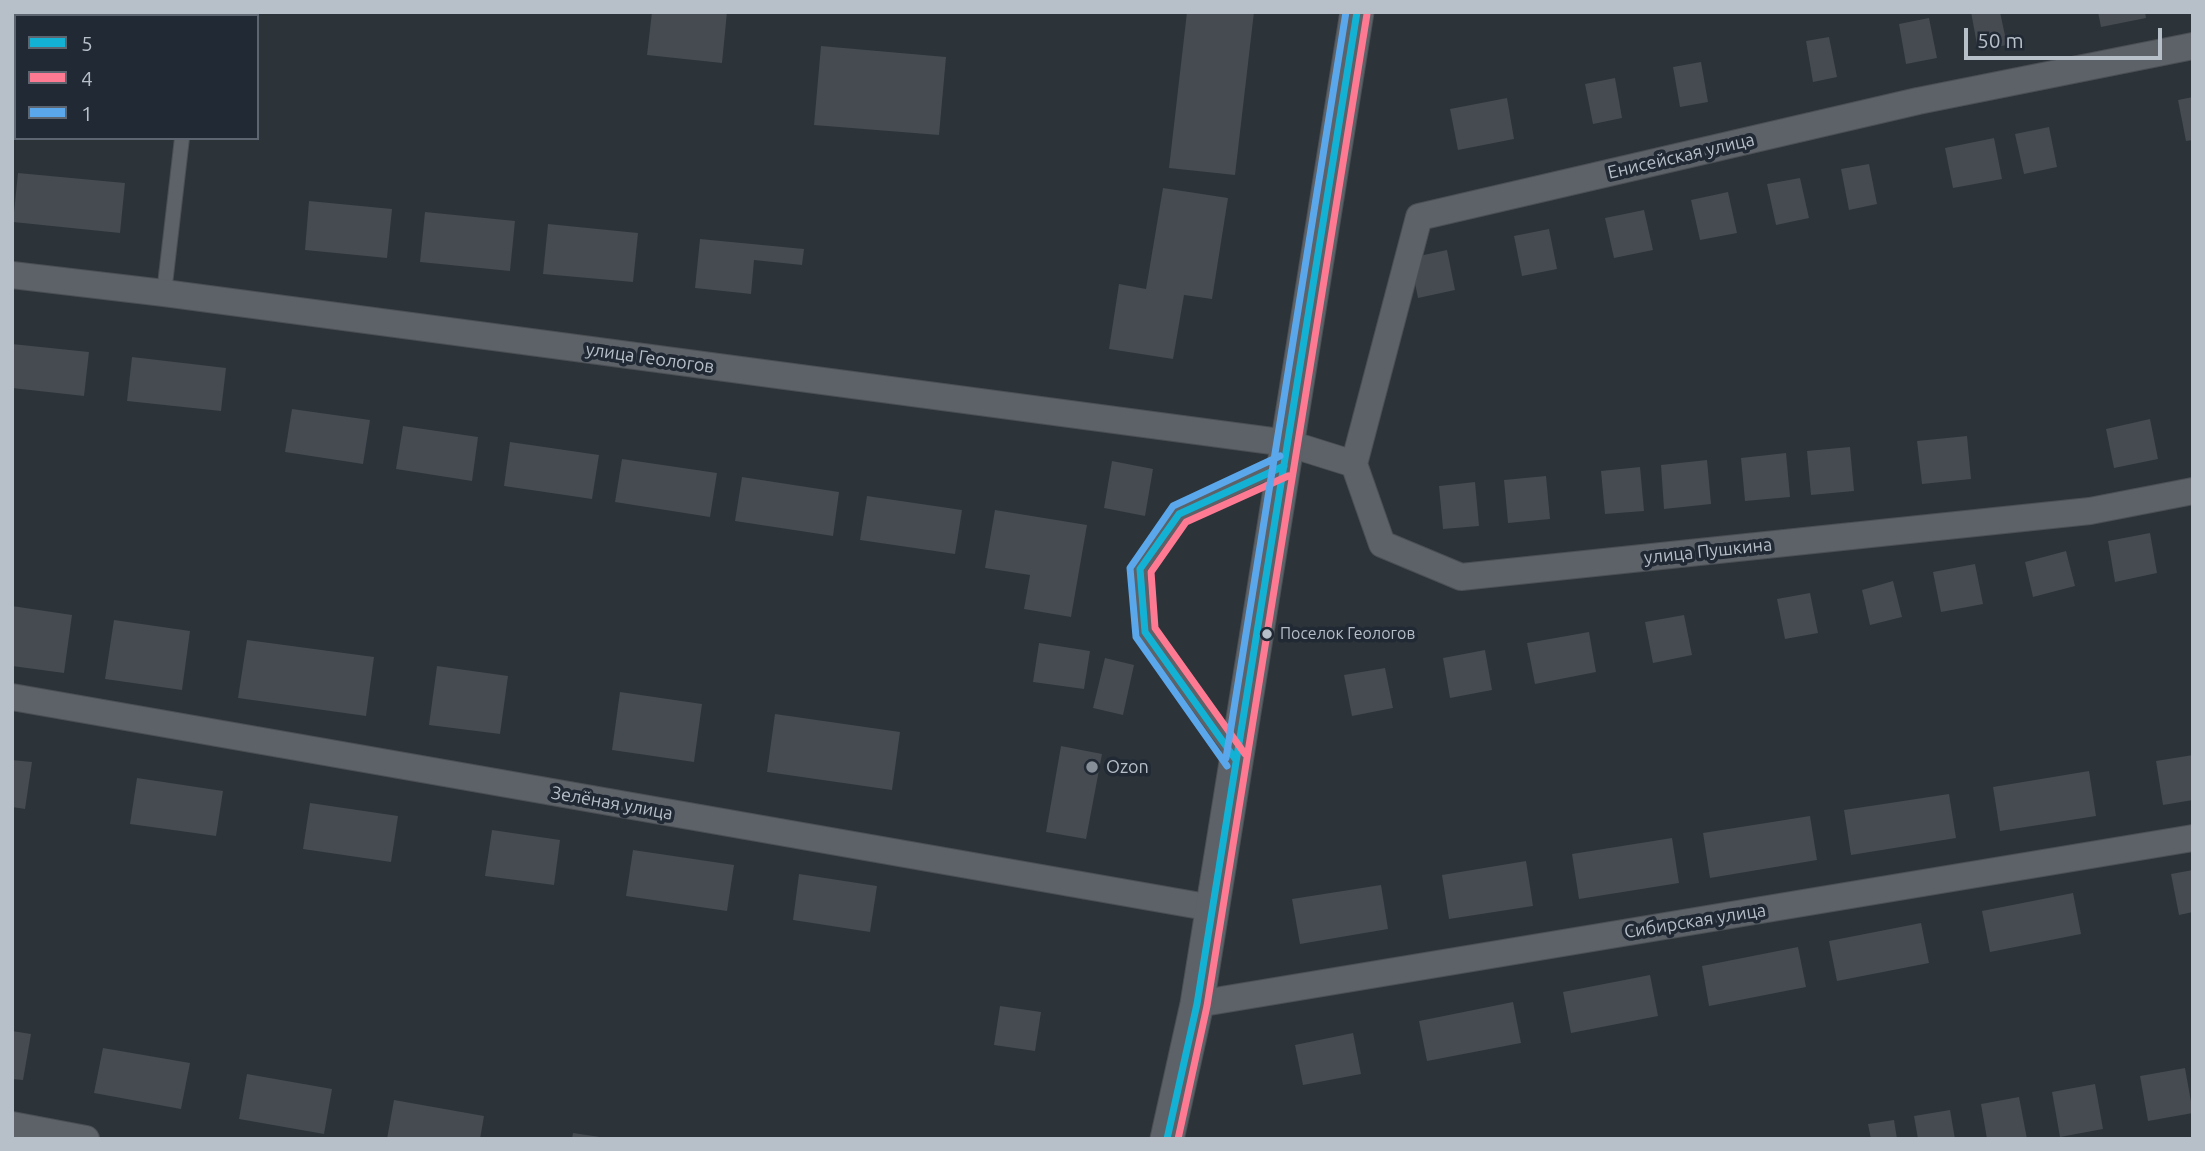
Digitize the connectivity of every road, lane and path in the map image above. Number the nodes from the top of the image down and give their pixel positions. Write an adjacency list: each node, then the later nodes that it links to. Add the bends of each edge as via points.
1 (1357, 12): 6 (street)
2 (2193, 46): 7 (street, Енисейская улица, via 1917,101 1419,217)
3 (182, 140): 5 (lane)
4 (12, 275): 5 (street, улица Геологов)
5 (164, 293): 6 (street, улица Геологов)
6 (1285, 455): 7 (street); 10 (street); 10 (lane, via 1180,514 1140,569 1144,632)
7 (1354, 464): 8 (street, улица Пушкина, via 1382,544 1461,577 2090,511)
8 (2193, 491)
9 (12, 697): 12 (street, Зелёная улица)
10 (1236, 760): 12 (street)
11 (2193, 838): 13 (street, Сибирская улица)
12 (1212, 908): 13 (street)
13 (1197, 1004): 16 (street)
14 (12, 1125): 15 (street)
15 (86, 1139)
16 (1167, 1139)

